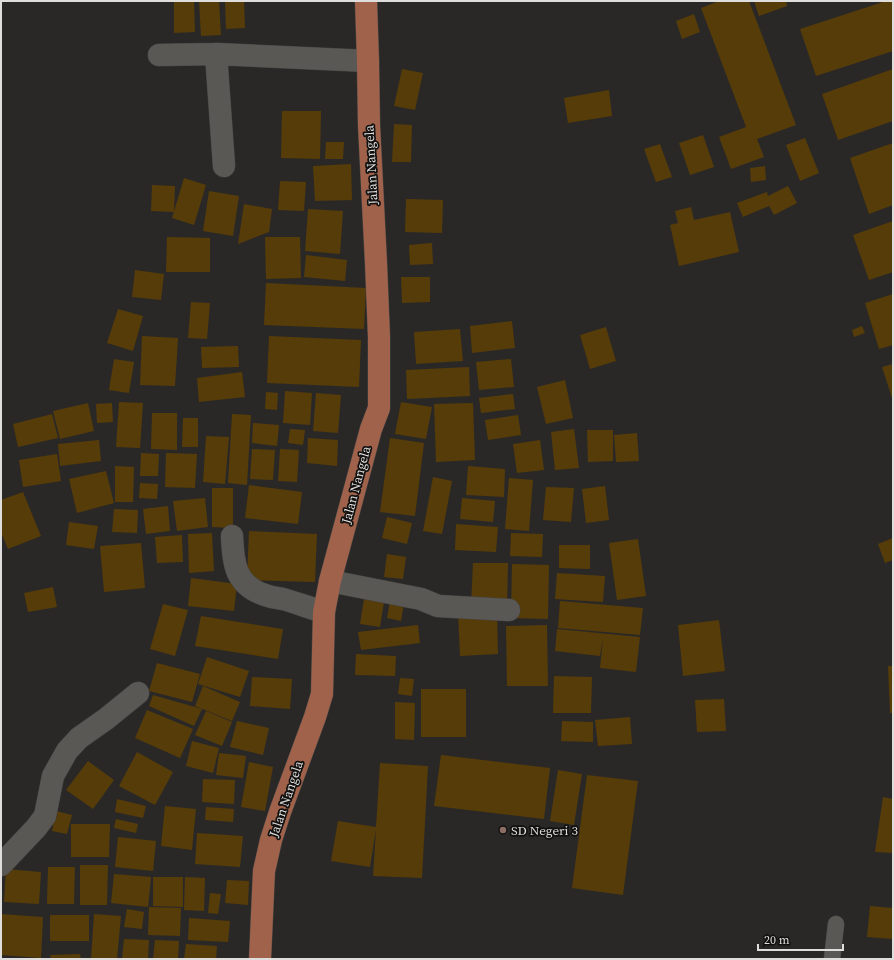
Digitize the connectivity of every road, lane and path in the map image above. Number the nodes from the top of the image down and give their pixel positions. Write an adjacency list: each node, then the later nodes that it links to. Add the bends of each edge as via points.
1 (366, 1): 4 (main road, Jalan Nangela)
2 (216, 54): 3 (street); 4 (street); 5 (street)
3 (159, 56)
4 (368, 61): 7 (main road, Jalan Nangela, via 379,337 379,408)
5 (224, 166)
6 (232, 536): 9 (street, via 235,566 244,583 253,591)
7 (330, 581): 8 (street, via 420,599 438,606); 9 (main road, Jalan Nangela)
8 (508, 610)
9 (324, 612): 13 (main road, Jalan Nangela, via 322,694 271,840 264,871)
10 (138, 693): 11 (street, via 79,738 67,751 53,776 45,816)
11 (1, 865)
12 (836, 924): 14 (lane)
13 (260, 959)
14 (832, 959)

